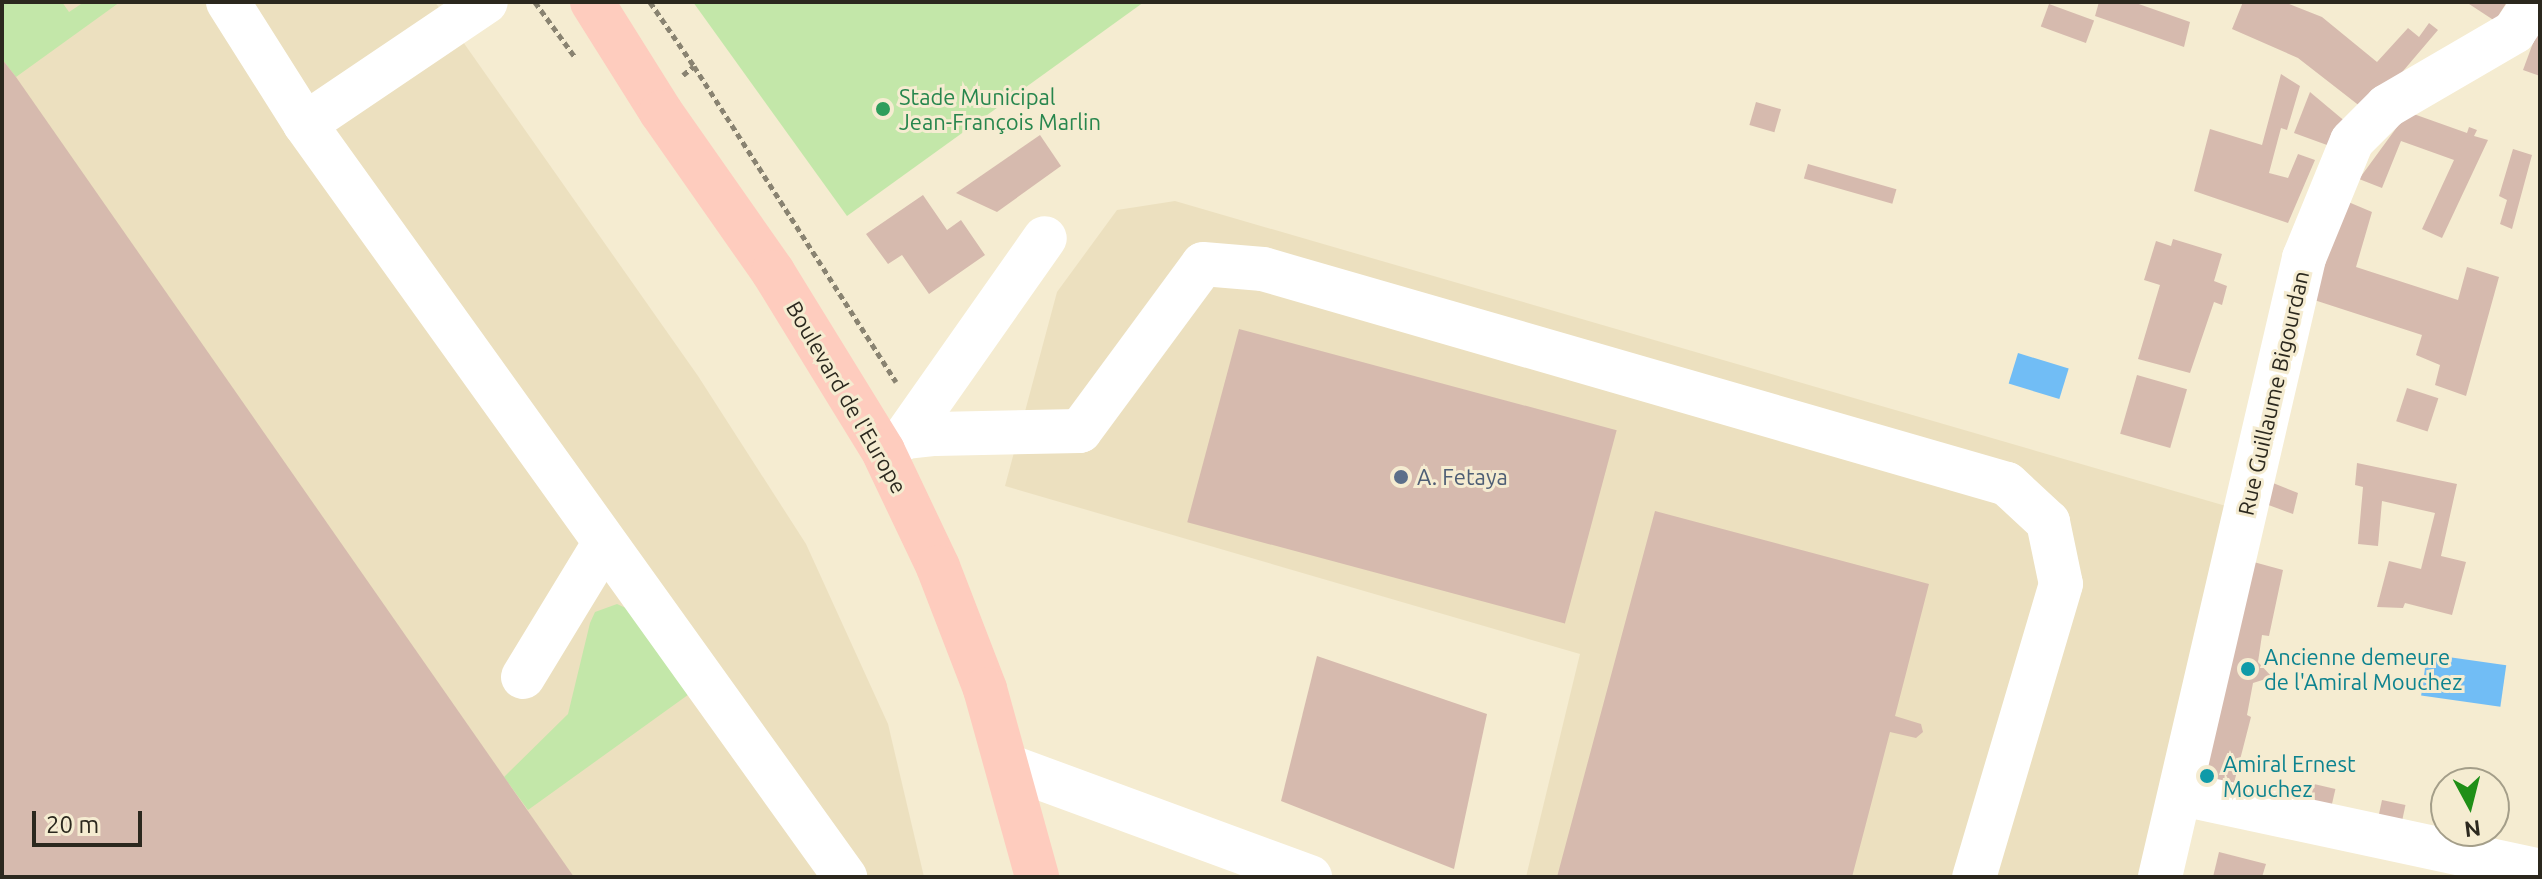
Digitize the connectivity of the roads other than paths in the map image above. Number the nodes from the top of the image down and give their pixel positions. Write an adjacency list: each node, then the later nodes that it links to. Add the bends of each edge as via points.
1 (228, 2): 5 (street)
2 (486, 2): 5 (street)
3 (592, 2): 7 (main road, Boulevard de l'Europe, via 661,112)
4 (2534, 2): 11 (street, Rue Guillaume Bigourdan, via 2514,32 2387,106 2352,141 2304,258)
5 (305, 124): 8 (street)
6 (1045, 238): 7 (street)
7 (894, 444): 10 (main road, Boulevard de l'Europe); 16 (street, via 1080,431 1203,264 1263,269 2007,484 2048,522 2061,584)
8 (604, 544): 9 (street); 13 (street)
9 (523, 677)
10 (1008, 766): 14 (main road, Boulevard de l'Europe); 15 (street)
11 (2182, 794): 12 (street); 17 (street, Rue Guillaume Bigourdan)
12 (2540, 871)
13 (845, 877)
14 (1037, 877)
15 (1310, 877)
16 (1974, 877)
17 (2160, 877)

